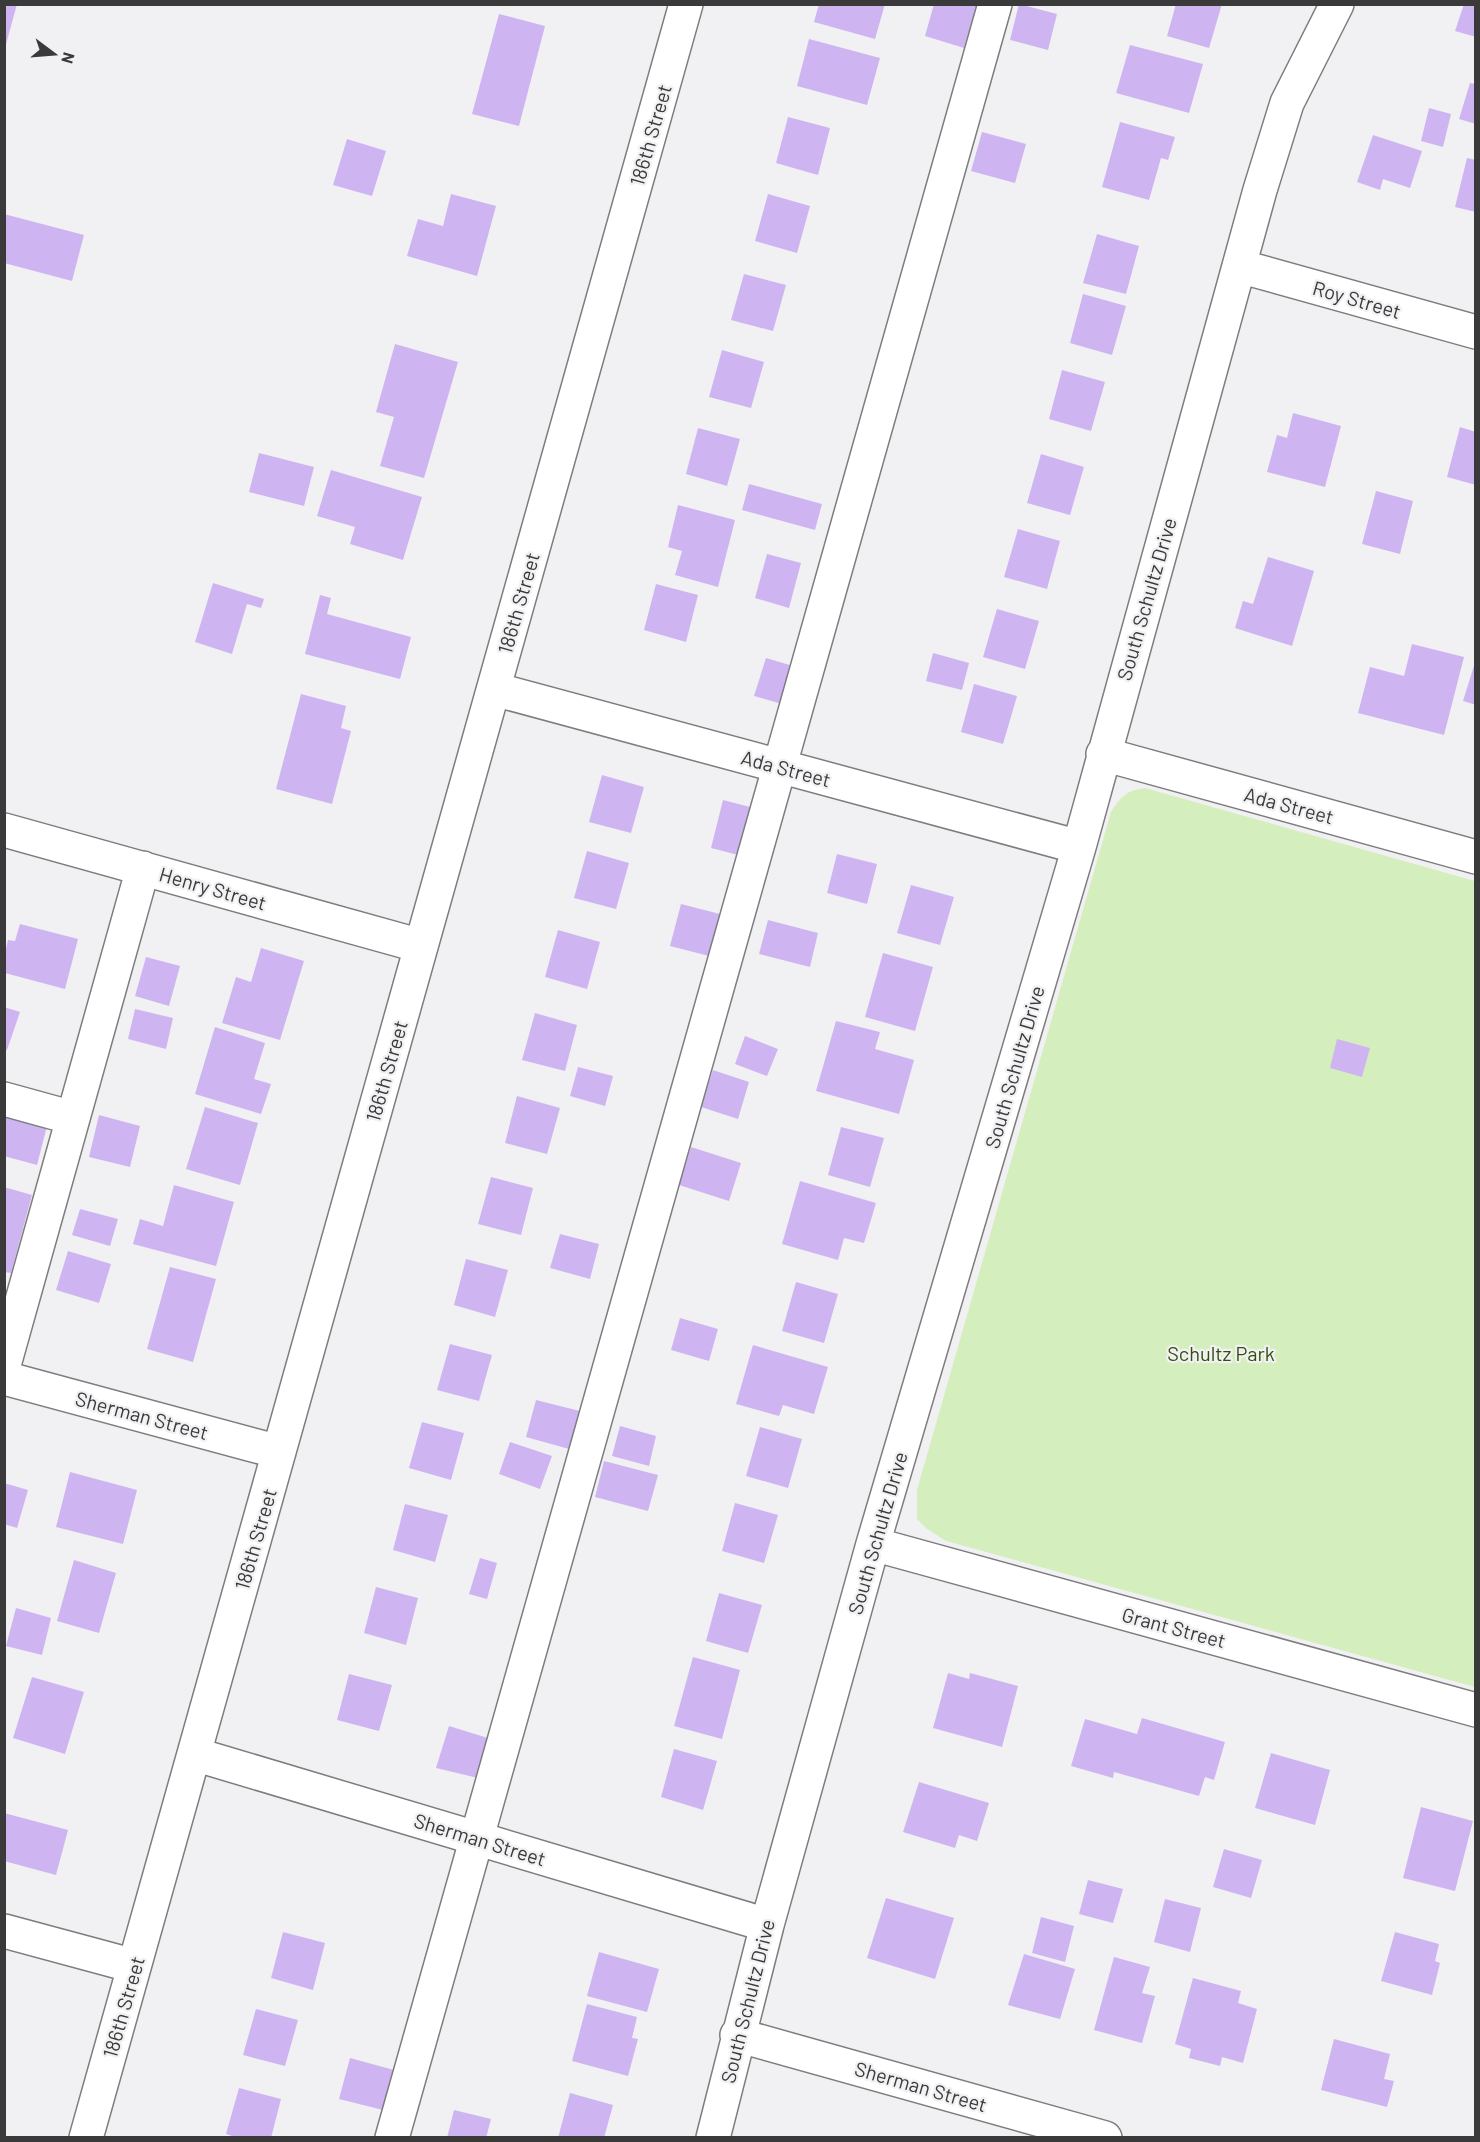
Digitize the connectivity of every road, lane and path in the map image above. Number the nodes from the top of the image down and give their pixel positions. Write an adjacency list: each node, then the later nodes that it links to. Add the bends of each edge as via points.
1 (686, 4): 6 (street, 186th Street)
2 (995, 4): 8 (street)
3 (1337, 4): 4 (street, South Schultz Drive, via 1287,103)
4 (1239, 266): 5 (street, Roy Street); 7 (street, South Schultz Drive)
5 (1476, 332)
6 (494, 689): 8 (street, Ada Street); 13 (street, 186th Street)
7 (1103, 754): 10 (street, South Schultz Drive); 11 (street, Ada Street)
8 (780, 766): 10 (street, Ada Street); 22 (street)
9 (4, 830): 12 (street, Henry Street)
10 (1079, 848): 19 (street, South Schultz Drive)
11 (1476, 857)
12 (143, 868): 13 (street, Henry Street); 15 (street)
13 (421, 946): 18 (street, 186th Street)
14 (4, 1099): 15 (street)
15 (74, 1118): 16 (street)
16 (4, 1365)
17 (4, 1378): 18 (street, Sherman Street)
18 (279, 1452): 21 (street, 186th Street)
19 (873, 1544): 20 (street, Grant Street); 23 (street, South Schultz Drive)
20 (1476, 1710)
21 (194, 1754): 22 (street, Sherman Street); 25 (street, 186th Street)
22 (477, 1838): 23 (street, Sherman Street); 28 (street)
23 (767, 1925): 26 (street, South Schultz Drive)
24 (4, 1931): 25 (street)
25 (134, 1966): 27 (street, 186th Street)
26 (738, 2035): 29 (street, South Schultz Drive); 30 (street, Sherman Street)
27 (86, 2138)
28 (392, 2138)
29 (713, 2138)
30 (1105, 2138)

